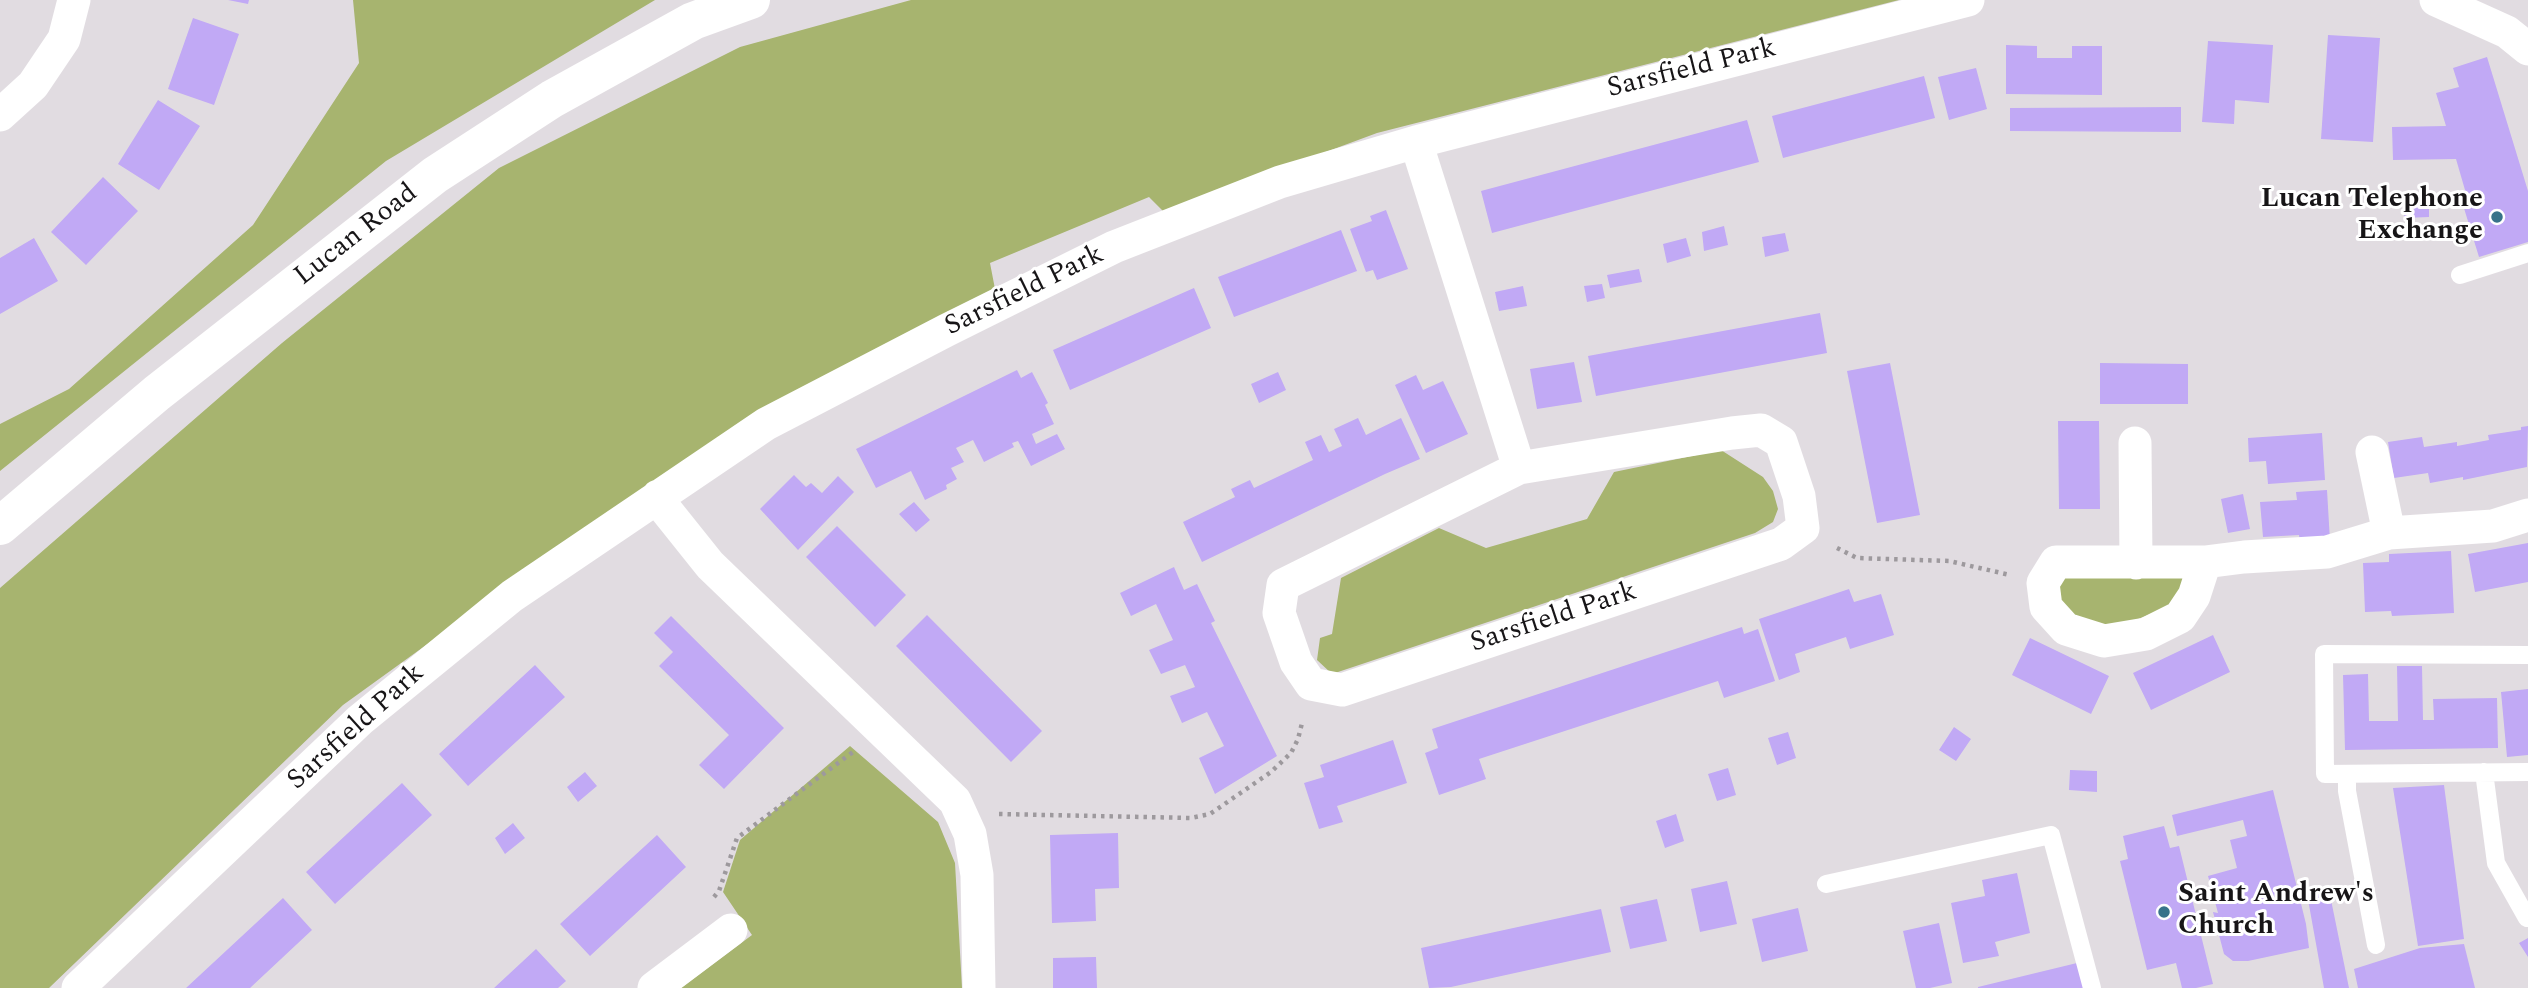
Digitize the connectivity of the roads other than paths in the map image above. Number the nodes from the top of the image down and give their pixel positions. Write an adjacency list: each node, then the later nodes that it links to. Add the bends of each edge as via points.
1 (74, 0): 6 (street, via 64,39 33,85)
2 (751, 0): 15 (main road, Lucan Road, via 693,21 622,60 435,175 157,393)
3 (1968, 0): 7 (street, Sarsfield Park)
4 (2436, 0): 5 (street, via 2507,32)
5 (2528, 49)
6 (0, 115)
7 (1416, 142): 12 (street); 13 (street, Sarsfield Park, via 1280,182 1114,247 766,424)
8 (2528, 253): 9 (lane)
9 (2460, 275)
10 (2135, 443): 17 (street)
11 (2372, 452): 16 (street)
12 (1519, 468): 12 (street, Sarsfield Park, via 1761,430 1781,442 1799,496 1803,528 1780,544 1342,690 1311,684 1296,662 1279,613 1283,585)
13 (658, 496): 27 (street, Sarsfield Park, via 512,596 360,720); 29 (street, via 710,565 955,801 970,834 977,875)
14 (2528, 515): 16 (street, via 2493,526)
15 (0, 526)
16 (2389, 533): 18 (street, via 2327,552)
17 (2136, 562): 18 (street); 18 (street, via 2056,562 2043,583 2046,607 2066,629 2104,641 2146,634 2180,617 2194,596)
18 (2205, 562)
19 (2528, 654): 22 (lane, via 2324,654 2325,774)
20 (2484, 772): 21 (lane); 22 (lane); 24 (lane, via 2496,863)
21 (2528, 772)
22 (2347, 774): 26 (lane)
23 (1826, 884): 30 (lane, via 2051,835)
24 (2527, 918)
25 (731, 930): 28 (street)
26 (2376, 945)
27 (78, 988)
28 (653, 988)
29 (979, 988)
30 (2092, 988)

